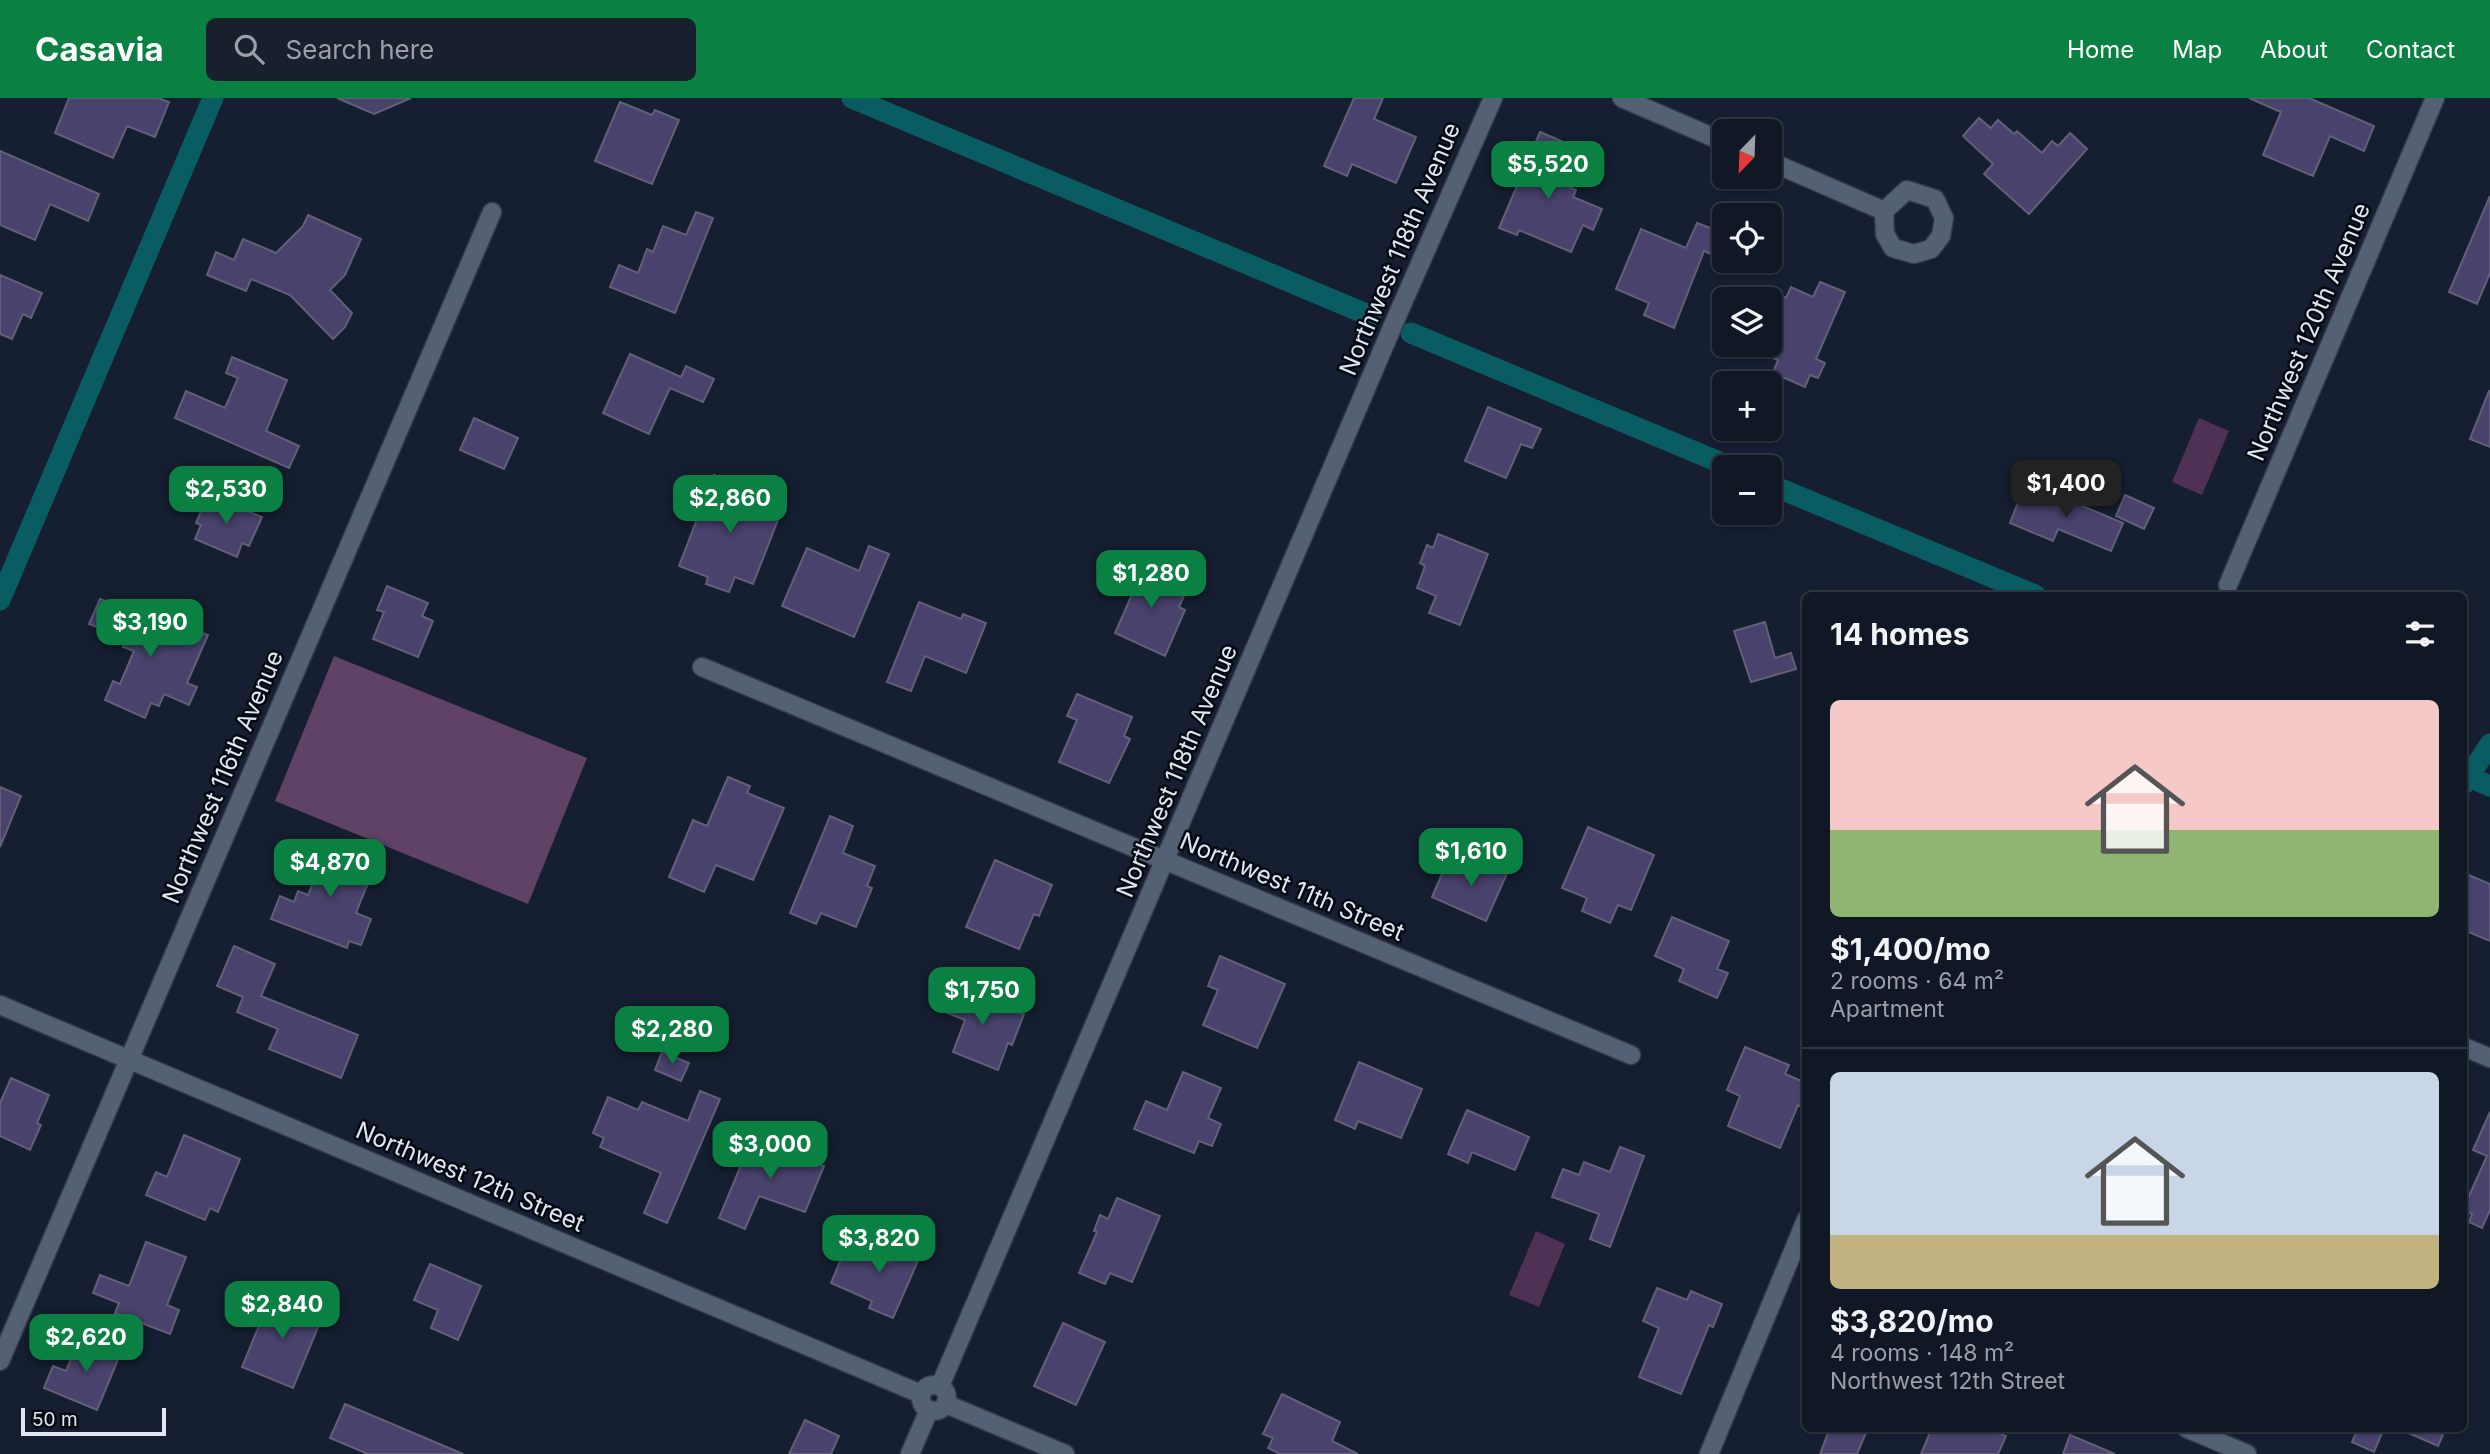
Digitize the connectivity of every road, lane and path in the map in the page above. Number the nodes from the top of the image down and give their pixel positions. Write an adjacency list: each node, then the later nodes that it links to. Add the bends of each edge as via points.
1 (1493, 98): 10 (street, Northwest 118th Avenue)
2 (1622, 98): 4 (street)
3 (2435, 98): 8 (street, Northwest 120th Avenue)
4 (1712, 137)
5 (1782, 168): 6 (street)
6 (1884, 211)
7 (492, 212): 15 (street, Northwest 116th Avenue)
8 (2228, 585)
9 (702, 667): 10 (street, Northwest 11th Street)
10 (1165, 860): 13 (street, Northwest 11th Street); 20 (street, Northwest 118th Avenue)
11 (0, 1005): 15 (street, Northwest 12th Street)
12 (2467, 1048): 14 (street)
13 (1631, 1055)
14 (2490, 1058)
15 (129, 1059): 19 (street, Northwest 116th Avenue); 21 (street, Northwest 12th Street)
16 (1802, 1229): 17 (street)
17 (1789, 1259): 18 (street); 26 (street)
18 (1802, 1264)
19 (0, 1361)
20 (940, 1386): 21 (street, via 930,1385); 22 (street, via 947,1395)
21 (925, 1402): 22 (street, via 940,1410); 24 (street)
22 (946, 1404): 25 (street)
23 (2195, 1432): 27 (street)
24 (910, 1454)
25 (1065, 1454)
26 (1709, 1454)
27 (2247, 1454)

